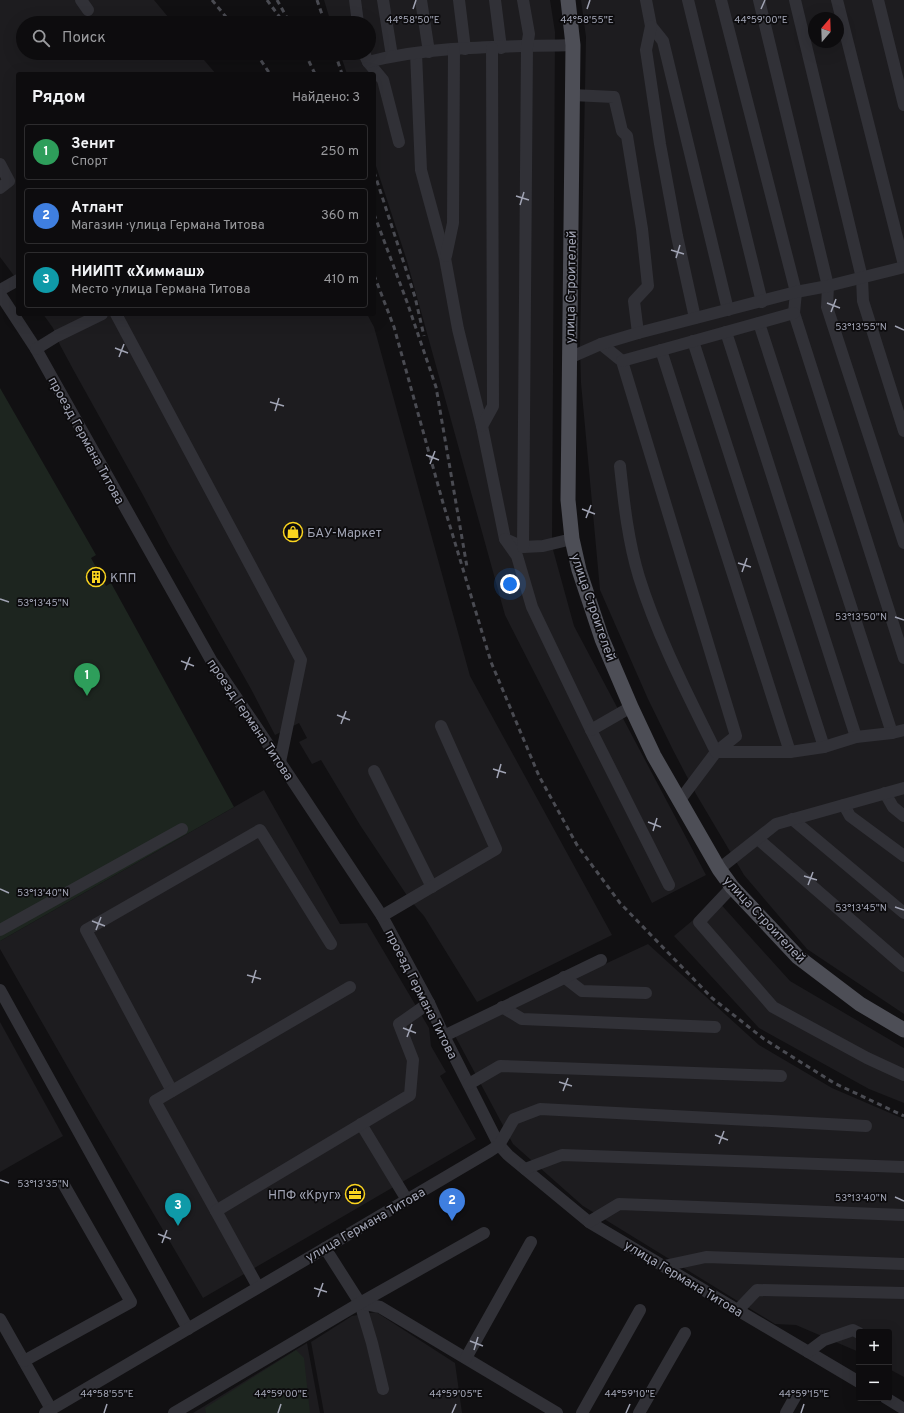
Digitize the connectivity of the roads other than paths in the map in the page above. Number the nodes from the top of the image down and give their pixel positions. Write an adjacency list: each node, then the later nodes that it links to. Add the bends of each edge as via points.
1 (355, 0): 15 (street)
2 (383, 0): 23 (street)
3 (421, 0): 21 (street)
4 (459, 0): 20 (street)
5 (494, 0): 19 (street)
6 (524, 0): 18 (street, via 529,34)
7 (568, 0): 17 (main road, улица Строителей)
8 (646, 0): 16 (street)
9 (688, 0): 39 (street)
10 (721, 0): 37 (street)
11 (759, 0): 35 (street)
12 (795, 0): 33 (street)
13 (837, 0): 32 (street)
14 (878, 0): 27 (street)
15 (357, 16)
16 (651, 26): 40 (street, via 663,41); 44 (street, via 646,50 660,144)
17 (573, 45): 18 (street); 26 (main road, улица Строителей)
18 (527, 47): 19 (street); 60 (street)
19 (497, 48): 20 (street); 54 (street, via 493,406)
20 (460, 49): 21 (street); 31 (street, via 453,223)
21 (429, 52): 22 (street)
22 (416, 53): 23 (street); 31 (street, via 421,170)
23 (392, 56): 24 (street)
24 (376, 57)
25 (368, 60): 28 (street, via 383,80)
26 (572, 95): 47 (street, via 614,97 622,131 627,136 648,286 634,301); 52 (main road, улица Строителей)
27 (904, 105)
28 (400, 142)
29 (0, 164): 30 (street, via 10,181)
30 (0, 188)
31 (445, 258): 54 (street, via 458,329)
32 (904, 266): 33 (street)
33 (862, 278): 35 (street); 55 (street, via 863,301)
34 (16, 281): 36 (street)
35 (828, 286): 37 (street); 59 (street, via 828,307)
36 (0, 290)
37 (796, 292): 39 (street); 41 (street)
38 (0, 294): 50 (street, проезд Германа Титова)
39 (762, 302): 40 (street)
40 (728, 310): 44 (street)
41 (794, 313): 45 (street); 61 (street)
42 (98, 316): 50 (street, via 56,336)
43 (117, 316): 71 (street, via 301,660)
44 (695, 318): 47 (street)
45 (759, 322): 46 (street); 66 (street)
46 (726, 332): 48 (street); 67 (street)
47 (638, 333): 49 (street)
48 (693, 341): 51 (street); 68 (street)
49 (601, 344): 52 (street); 53 (street)
50 (36, 349): 71 (street, проезд Германа Титова, via 211,660)
51 (661, 350): 53 (street); 70 (street)
52 (569, 358): 57 (main road, улица Строителей, via 568,500)
53 (622, 361): 69 (street, via 736,736)
54 (482, 426): 58 (street)
55 (904, 431)
56 (620, 466): 69 (street, via 625,514 639,577 666,650)
57 (572, 539): 60 (street, via 543,546); 62 (main road, улица Строителей, via 579,570 602,639)
58 (505, 540): 60 (street); 64 (street, via 517,556 532,608)
59 (904, 543)
60 (523, 547)
61 (904, 658)
62 (631, 707): 64 (street); 75 (main road, улица Строителей, via 654,756)
63 (441, 726): 84 (street, via 496,848)
64 (591, 730): 83 (street)
65 (904, 730): 66 (street)
66 (892, 733): 67 (street)
67 (856, 737): 68 (street)
68 (824, 747): 70 (street)
69 (716, 752): 70 (street); 75 (street)
70 (790, 752)
71 (280, 762): 87 (street, проезд Германа Титова)
72 (374, 771): 84 (street)
73 (904, 788): 74 (street)
74 (885, 793): 76 (street); 77 (street, via 893,807)
75 (680, 800): 82 (main road, улица Строителей)
76 (844, 805): 78 (street); 81 (street, via 850,816)
77 (904, 816)
78 (792, 819): 80 (street, via 776,824); 86 (street)
79 (182, 829): 88 (street)
80 (758, 839): 82 (street); 91 (street)
81 (904, 856)
82 (719, 869): 85 (main road, улица Строителей)
83 (669, 885)
84 (432, 887): 87 (street)
85 (732, 887): 99 (main road, улица Строителей, via 798,957 860,1004); 101 (street, via 699,922 773,1007 867,1058)
86 (904, 914)
87 (382, 916): 96 (street, проезд Германа Титова)
88 (0, 930)
89 (331, 944): 104 (street, via 260,830 86,930)
90 (601, 960): 92 (street)
91 (904, 966)
92 (564, 977): 95 (street, via 582,992); 97 (street)
93 (350, 987): 104 (street)
94 (0, 990): 126 (street)
95 (646, 993)
96 (429, 1003): 100 (street, проезд Германа Титова); 105 (street, via 398,1024 413,1060 410,1095)
97 (502, 1007): 98 (street, via 522,1019); 100 (street)
98 (716, 1027)
99 (904, 1030)
100 (444, 1036): 103 (street, проезд Германа Титова)
101 (904, 1074)
102 (781, 1076): 103 (street, via 500,1066)
103 (469, 1084): 107 (street, проезд Германа Титова)
104 (172, 1091): 112 (street, via 155,1101)
105 (361, 1124): 111 (street); 112 (street)
106 (866, 1126): 107 (street, via 540,1109 514,1119)
107 (499, 1145): 109 (street, улица Германа Титова); 111 (street, улица Германа Титова)
108 (904, 1167): 109 (street, via 562,1155)
109 (525, 1169): 114 (street, улица Германа Титова)
110 (64, 1185): 131 (street, via 130,1302)
111 (407, 1200): 117 (street, улица Германа Титова)
112 (216, 1211): 120 (street)
113 (904, 1214): 114 (street, via 619,1204)
114 (589, 1222): 119 (street, улица Германа Титова)
115 (484, 1233): 122 (street)
116 (531, 1242): 130 (street)
117 (325, 1248): 120 (street, улица Германа Титова); 122 (street)
118 (904, 1264): 119 (street, via 706,1257)
119 (664, 1266): 124 (street, улица Германа Титова)
120 (258, 1287): 126 (street, улица Германа Титова)
121 (904, 1293): 124 (street, via 757,1290)
122 (360, 1303): 130 (street, via 380,1307); 133 (street); 138 (street)
123 (640, 1310): 140 (street)
124 (738, 1310): 129 (street, улица Германа Титова)
125 (0, 1319): 131 (street)
126 (188, 1329): 137 (street, улица Германа Титова)
127 (856, 1332): 129 (street, via 853,1330 824,1340)
128 (685, 1333): 141 (street)
129 (808, 1352): 132 (street, улица Германа Титова)
130 (466, 1358): 139 (street)
131 (24, 1361): 137 (street)
132 (856, 1380)
133 (383, 1389)
134 (795, 1397): 142 (street)
135 (891, 1401): 136 (street)
136 (904, 1409)
137 (48, 1411)
138 (174, 1413)
139 (557, 1413)
140 (582, 1413)
141 (639, 1413)
142 (786, 1413)

